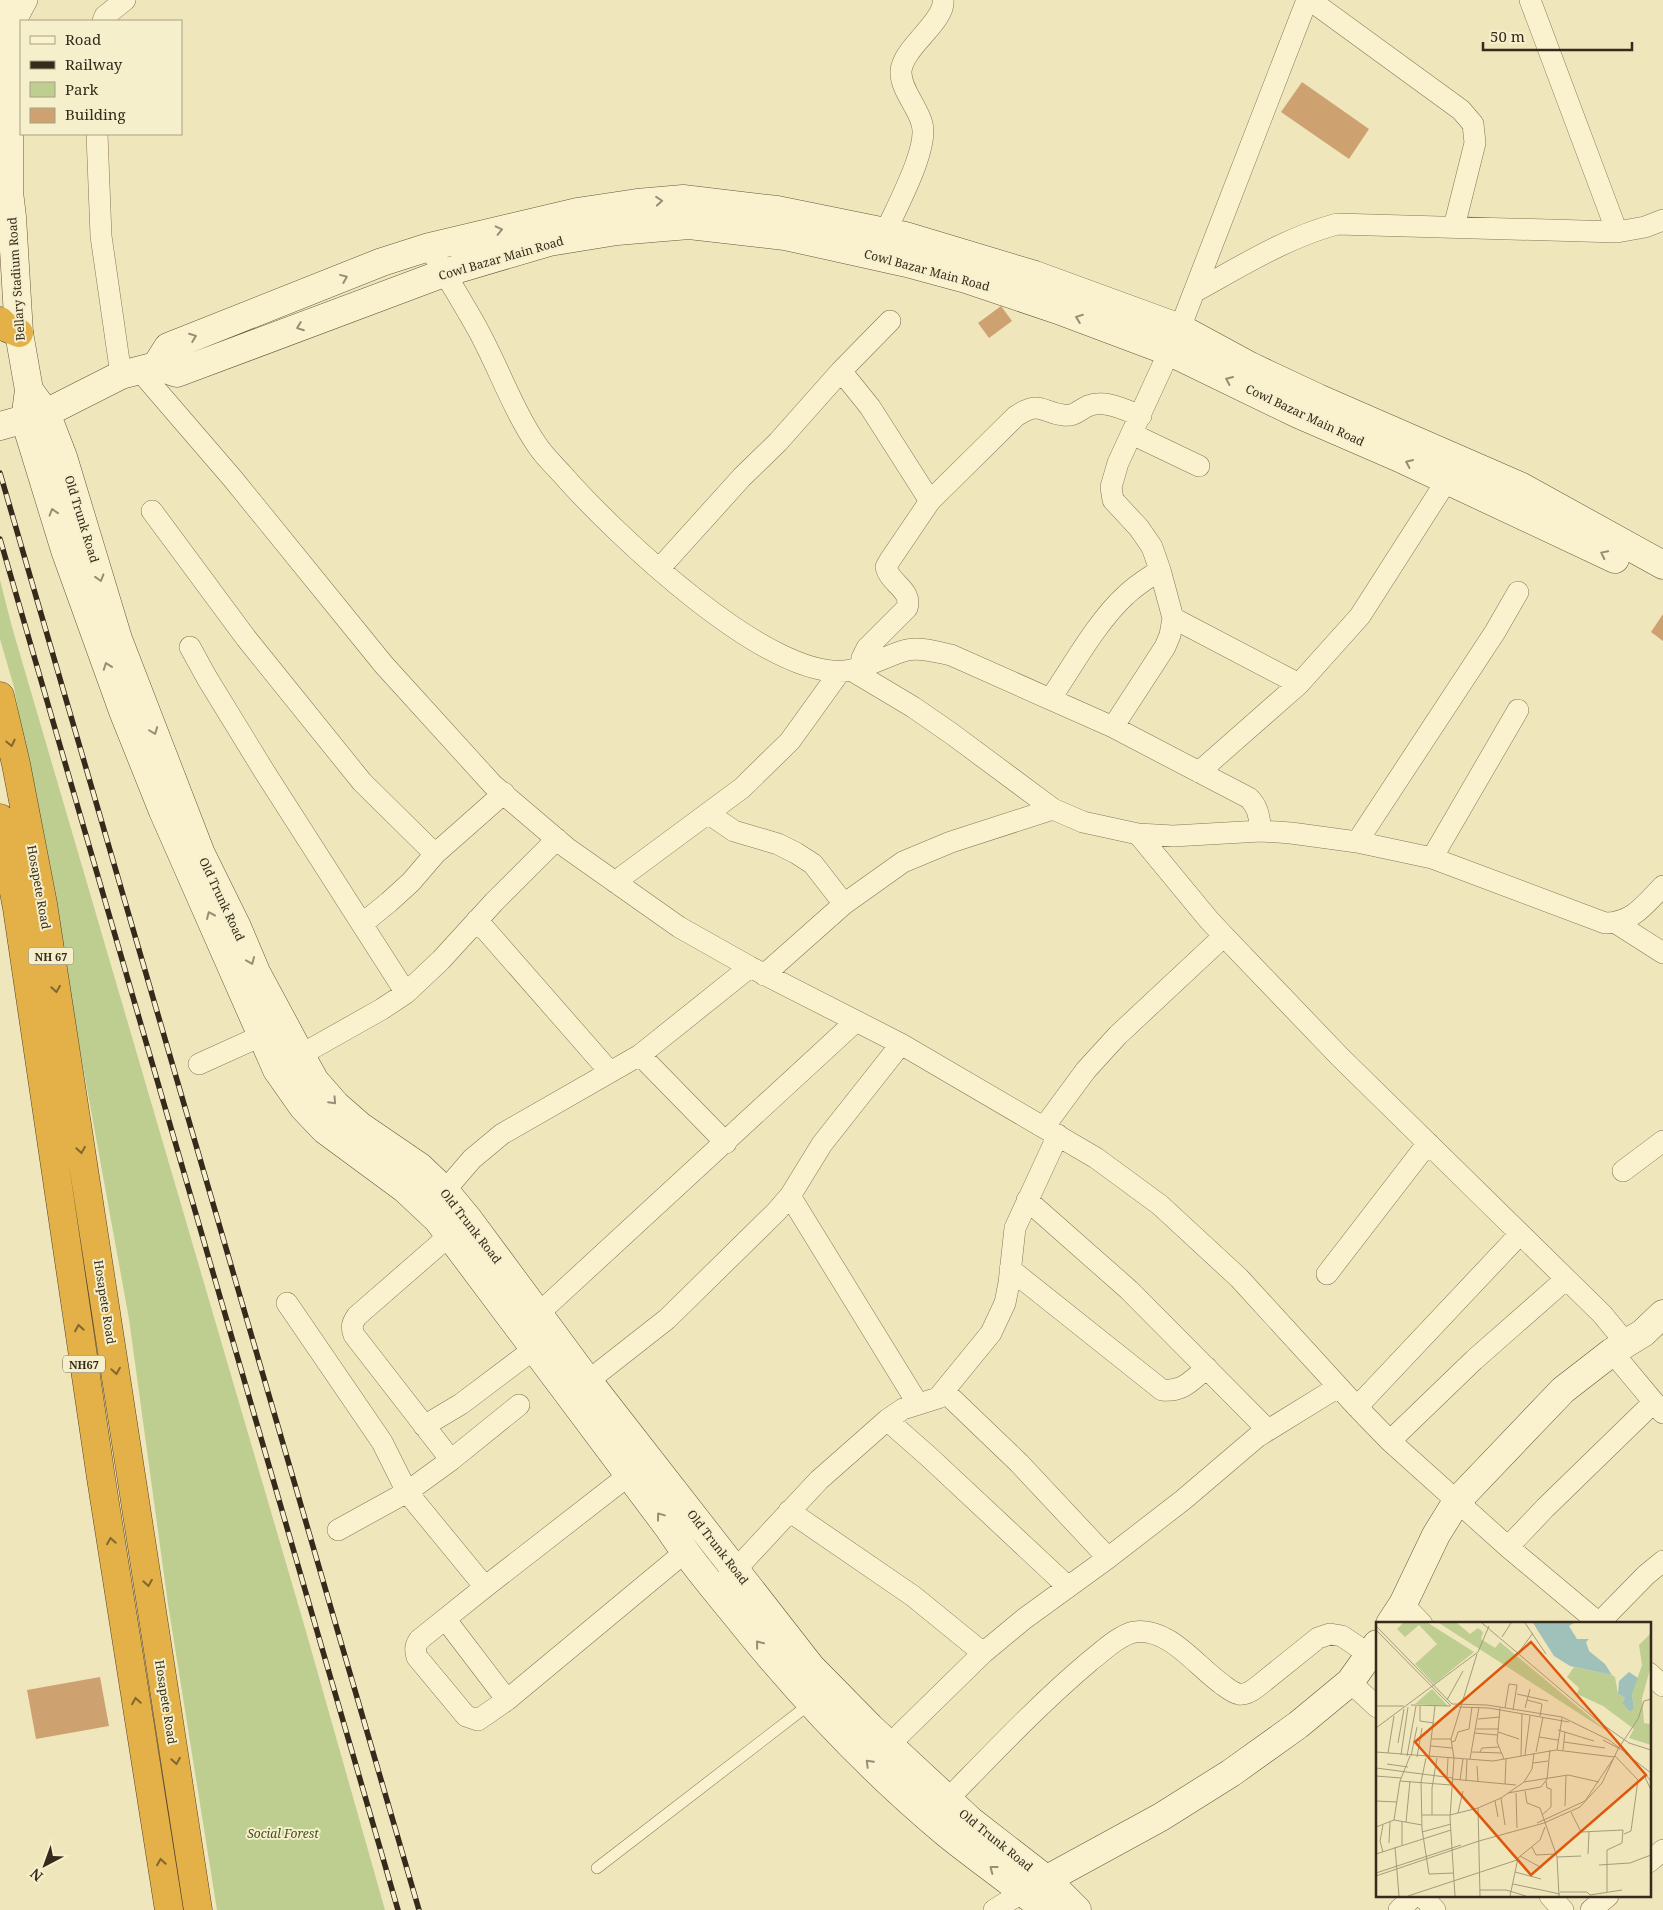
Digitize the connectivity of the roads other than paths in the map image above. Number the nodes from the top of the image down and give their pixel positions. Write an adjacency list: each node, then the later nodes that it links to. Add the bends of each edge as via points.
1 (10, 0): 8 (street, Bellary Stadium Road)
2 (27, 0): 8 (street)
3 (125, 0): 7 (street)
4 (943, 0): 13 (street, via 942,10 906,57 901,71 924,133 922,148)
5 (1309, 0): 12 (street, via 1461,110 1473,124 1475,143); 17 (street)
6 (1530, 0): 14 (street)
7 (103, 20)
8 (12, 28): 19 (street, Bellary Stadium Road)
9 (97, 135): 21 (street, via 101,236)
10 (1663, 220): 14 (street)
11 (801, 227): 13 (street); 15 (street, one-way to 11, via 577,212 683,200 777,210); 16 (street, Cowl Bazar Main Road, via 689,225 618,231 549,242); 20 (street, Cowl Bazar Main Road, one-way to 11, via 1058,310)
12 (1454, 227): 14 (street); 17 (street, via 1336,224 1281,245)
13 (886, 231): 20 (street, via 1035,275)
14 (1617, 232)
15 (429, 247): 16 (street); 21 (street, one-way to 15, via 168,347 382,262)
16 (444, 273): 21 (street, Cowl Bazar Main Road, one-way to 21, via 177,373); 30 (street, via 477,328 538,446 585,500)
17 (1194, 292): 20 (street)
18 (890, 321): 22 (street)
19 (10, 327): 23 (street, Bellary Stadium Road, via 29,390)
20 (1174, 340): 24 (street); 26 (street, via 1250,366 1318,398)
21 (139, 371): 23 (street); 43 (street, via 384,665 493,785)
22 (841, 371): 27 (street, via 870,407); 30 (street)
23 (31, 423): 64 (street, Old Trunk Road, one-way to 23, via 132,736 65,550); 66 (street, Old Trunk Road, one-way to 66, via 63,457 118,639 201,854 256,972)
24 (1137, 425): 25 (street, via 1177,457); 27 (street, via 1104,404 1063,416 1038,407 1027,409); 31 (street, via 1118,462 1111,487 1113,500 1152,547)
25 (1199, 466)
26 (1446, 471): 29 (street, via 1520,486); 32 (street, one-way to 26); 37 (street, via 1360,616)
27 (930, 501): 36 (street, via 886,567 887,573 906,593 907,608 867,648)
28 (152, 512): 51 (street, via 246,638 362,782)
29 (1663, 565)
30 (658, 569): 36 (street, via 732,627 764,646 806,666)
31 (1160, 570): 34 (street); 39 (street, via 1124,596 1112,610)
32 (1663, 583)
33 (1518, 592): 50 (street)
34 (1173, 618): 37 (street); 41 (street, via 1165,647)
35 (190, 647): 58 (street, via 264,771)
36 (851, 670): 39 (street, via 908,650 931,650 951,655); 44 (street, via 913,707); 45 (street, via 790,740 742,788)
37 (1300, 684): 42 (street)
38 (0, 696): 79 (highway, Hosapete Road / NH 67, one-way to 79, via 43,904)
39 (1051, 698): 41 (street)
40 (1518, 710): 52 (street)
41 (1113, 727): 42 (street)
42 (1199, 772): 47 (street, via 1249,798 1258,812)
43 (504, 793): 49 (street); 51 (street)
44 (1053, 809): 48 (street, via 1083,822); 55 (street, via 951,842 903,862)
45 (708, 814): 53 (street); 55 (street, via 734,830 778,844 807,860)
46 (0, 818): 140 (highway, Hosapete Road / NH67, one-way to 46, via 17,908)
47 (1261, 831): 48 (street, via 1173,836); 50 (street)
48 (1138, 834): 59 (street)
49 (557, 839): 53 (street); 56 (street)
50 (1357, 842): 52 (street)
51 (435, 854): 58 (street, via 404,888)
52 (1432, 858): 57 (street, via 1591,919)
53 (615, 882): 61 (street, via 679,927)
54 (1663, 886): 57 (street, via 1631,917)
55 (844, 904): 61 (street)
56 (477, 920): 62 (street); 70 (street)
57 (1616, 923): 60 (street)
58 (362, 924): 62 (street)
59 (1224, 936): 71 (street, via 1118,1035 1086,1070); 74 (street, via 1340,1058)
60 (1663, 953)
61 (757, 971): 63 (street); 67 (street)
62 (406, 993): 66 (street)
63 (855, 1022): 65 (street); 73 (street)
64 (261, 1036): 68 (street); 69 (street, Old Trunk Road)
65 (901, 1044): 71 (street); 76 (street, via 822,1144)
66 (300, 1054): 69 (street); 78 (street, Old Trunk Road, one-way to 78, via 315,1081 336,1105 360,1126 420,1167)
67 (640, 1055): 70 (street); 73 (street)
68 (199, 1064)
69 (277, 1070): 78 (street, Old Trunk Road, via 304,1107 335,1138 405,1189)
70 (610, 1072): 78 (street, via 502,1134 472,1159)
71 (1051, 1131): 77 (street); 92 (street, via 1096,1158 1160,1205 1239,1278)
72 (1663, 1141): 75 (street)
73 (726, 1143): 86 (street)
74 (1428, 1144): 80 (street); 83 (street)
75 (1623, 1171)
76 (790, 1196): 91 (street, via 667,1319); 94 (street)
77 (1027, 1200): 82 (street, via 1015,1228); 90 (street, via 1129,1290)
78 (436, 1201): 81 (street); 86 (street, Old Trunk Road, via 469,1220)
79 (92, 1219): 141 (highway, Hosapete Road / NH67, one-way to 141)
80 (1520, 1234): 84 (street); 96 (street)
81 (450, 1235): 89 (street); 99 (street, via 358,1316 352,1329)
82 (1010, 1269): 90 (street, via 1162,1390 1182,1389); 93 (street, via 1005,1303 991,1333)
83 (1327, 1274)
84 (1566, 1279): 88 (street, via 1602,1314); 101 (street, via 1474,1360)
85 (287, 1303): 104 (street, via 382,1442)
86 (538, 1314): 91 (street, Old Trunk Road)
87 (1663, 1314): 88 (street, via 1643,1333)
88 (1619, 1348): 97 (street); 105 (street, via 1563,1390)
89 (534, 1349): 99 (street, via 460,1404); 103 (street)
90 (1207, 1368): 100 (street)
91 (588, 1382): 112 (street, Old Trunk Road)
92 (1338, 1387): 96 (street); 100 (street)
93 (945, 1392): 94 (street, via 938,1398); 110 (street, via 1019,1463)
94 (918, 1404): 98 (street)
95 (519, 1405): 102 (street)
96 (1357, 1407): 101 (street)
97 (1659, 1408): 108 (street, via 1545,1508)
98 (887, 1420): 106 (street, via 818,1480); 113 (street)
99 (424, 1426): 102 (street)
100 (1268, 1430): 110 (street)
101 (1390, 1441): 105 (street)
102 (451, 1460): 104 (street)
103 (629, 1475): 109 (street, one-way to 103); 114 (street)
104 (407, 1492): 107 (street); 114 (street)
105 (1457, 1501): 108 (street); 116 (street)
106 (789, 1511): 112 (street); 122 (street, via 912,1596)
107 (338, 1530)
108 (1508, 1547): 119 (street)
109 (685, 1552): 115 (street); 127 (street)
110 (1108, 1558): 113 (street)
111 (1663, 1561): 120 (street)
112 (736, 1570): 115 (street); 130 (street, Old Trunk Road, via 811,1668)
113 (1067, 1586): 122 (street)
114 (485, 1587): 117 (street)
115 (716, 1590): 128 (street, one-way to 115)
116 (1396, 1614): 118 (street)
117 (446, 1620): 127 (street); 127 (street, via 416,1645 417,1657 472,1719 478,1720)
118 (1417, 1622)
119 (1599, 1622)
120 (1601, 1622)
121 (1373, 1650): 124 (street); 131 (street, via 1330,1634 1318,1638 1257,1688 1240,1694 1217,1681 1164,1636 1147,1630 1132,1633 1109,1646 1057,1689)
122 (984, 1653): 130 (street)
123 (1650, 1674): 125 (street)
124 (1350, 1682): 129 (street); 135 (street, via 1298,1725 1231,1773 1161,1817)
125 (1663, 1687): 126 (street)
126 (1650, 1697)
127 (507, 1700)
128 (811, 1702): 134 (lane); 135 (street, one-way to 128, via 946,1833 867,1761)
129 (1376, 1706)
130 (889, 1745): 131 (street, Old Trunk Road)
131 (948, 1799): 135 (street, Old Trunk Road)
132 (1663, 1850): 133 (street)
133 (1650, 1861)
134 (597, 1868)
135 (1035, 1886): 142 (street); 143 (street); 144 (street, Old Trunk Road)
136 (1412, 1898): 145 (street)
137 (1424, 1898): 146 (street)
138 (1552, 1898): 147 (street)
139 (1606, 1898): 148 (street)
140 (166, 1909)
141 (198, 1910)
142 (994, 1910)
143 (1045, 1910)
144 (1077, 1910)
145 (1399, 1910)
146 (1435, 1910)
147 (1563, 1910)
148 (1591, 1910)

